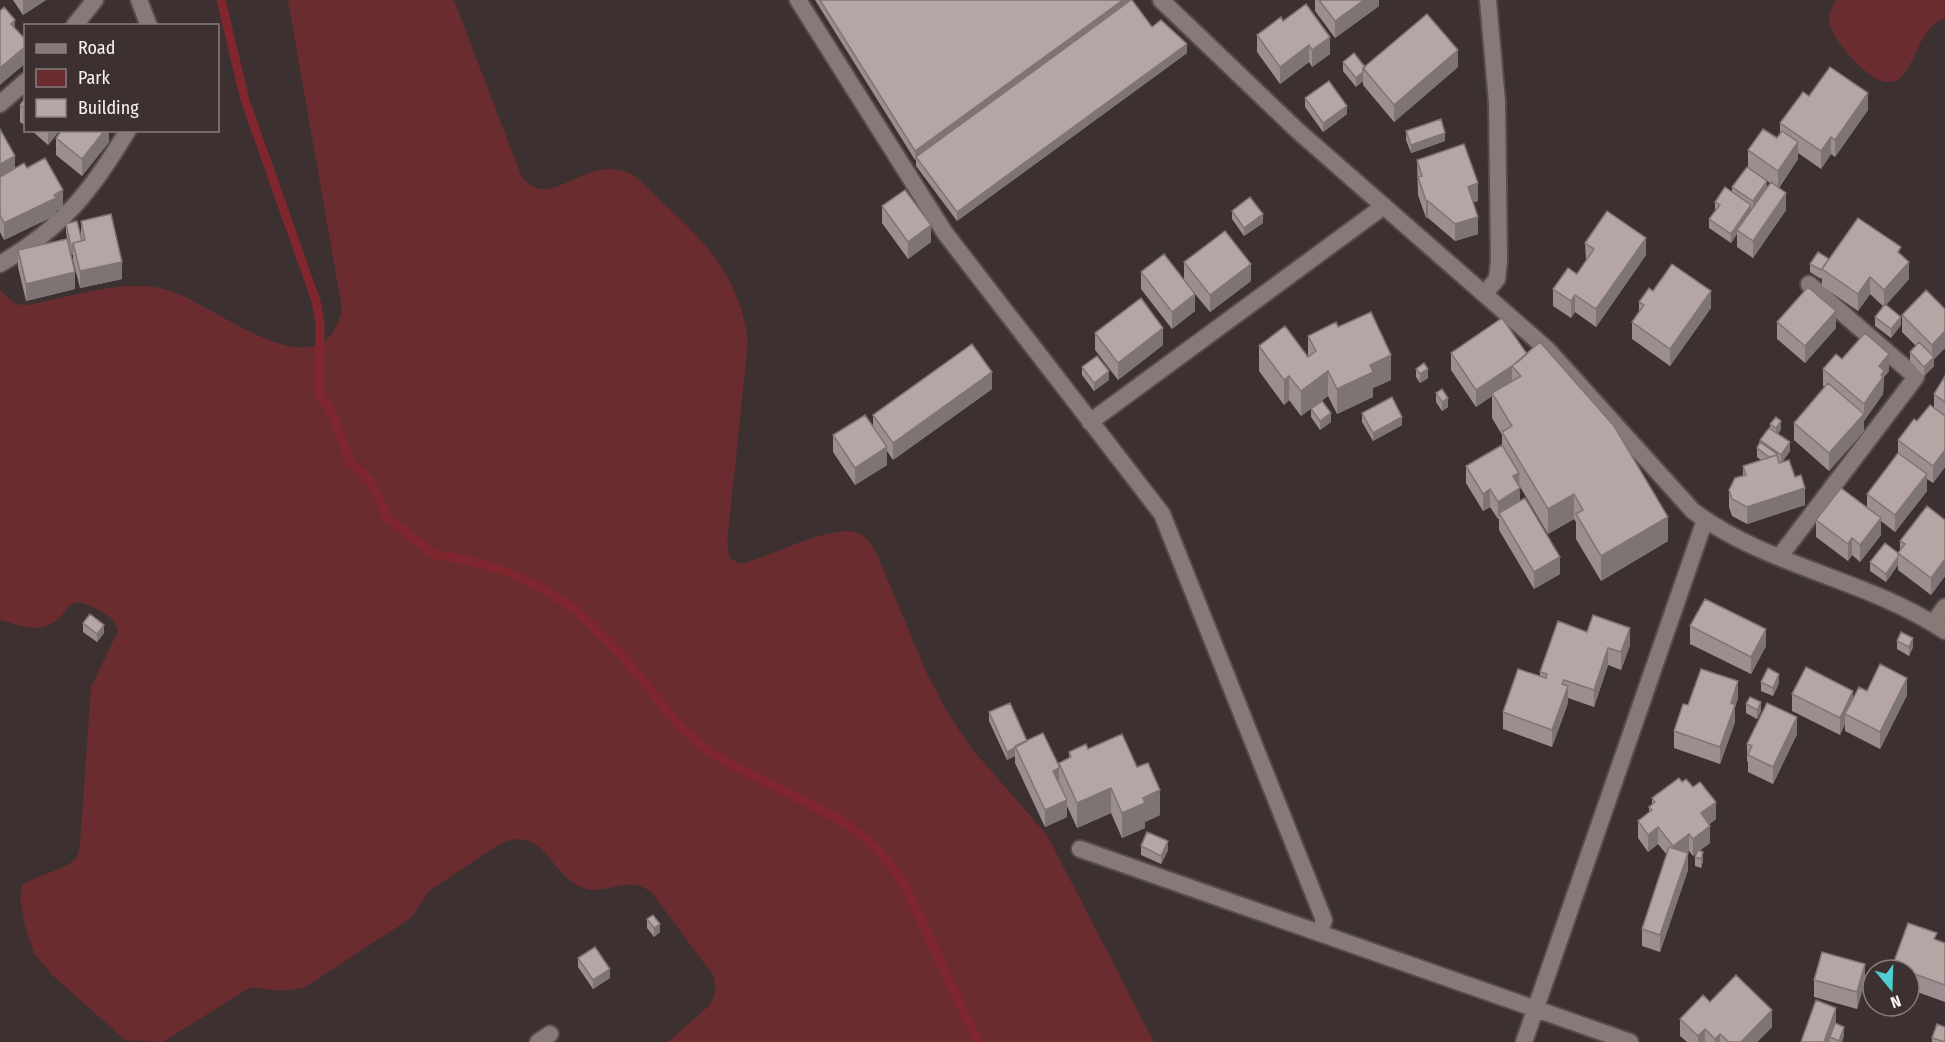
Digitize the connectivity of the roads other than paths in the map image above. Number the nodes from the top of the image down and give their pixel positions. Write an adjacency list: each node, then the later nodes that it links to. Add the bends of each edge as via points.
1 (95, 0): 6 (street)
2 (139, 0): 7 (street)
3 (798, 0): 15 (street, via 945,233)
4 (1161, 0): 11 (street)
5 (1488, 0): 14 (street, via 1497,102 1499,261 1497,279)
6 (76, 24)
7 (148, 24)
8 (24, 83): 9 (street)
9 (0, 104)
10 (127, 132): 12 (street, via 101,176 78,204 52,228)
11 (1384, 207): 14 (street); 15 (street)
12 (0, 264)
13 (1809, 284): 17 (street, via 1917,377)
14 (1484, 294): 16 (street, via 1573,375 1673,492)
15 (1090, 422): 21 (street, via 1162,514 1324,920)
16 (1705, 520): 17 (street, via 1739,540); 22 (street)
17 (1780, 556): 19 (street, via 1855,586)
18 (1945, 607): 19 (street)
19 (1939, 627)
20 (1080, 849): 21 (street)
21 (1320, 933): 22 (street)
22 (1536, 1009): 23 (street); 24 (street)
23 (1524, 1042)
24 (1630, 1042)

